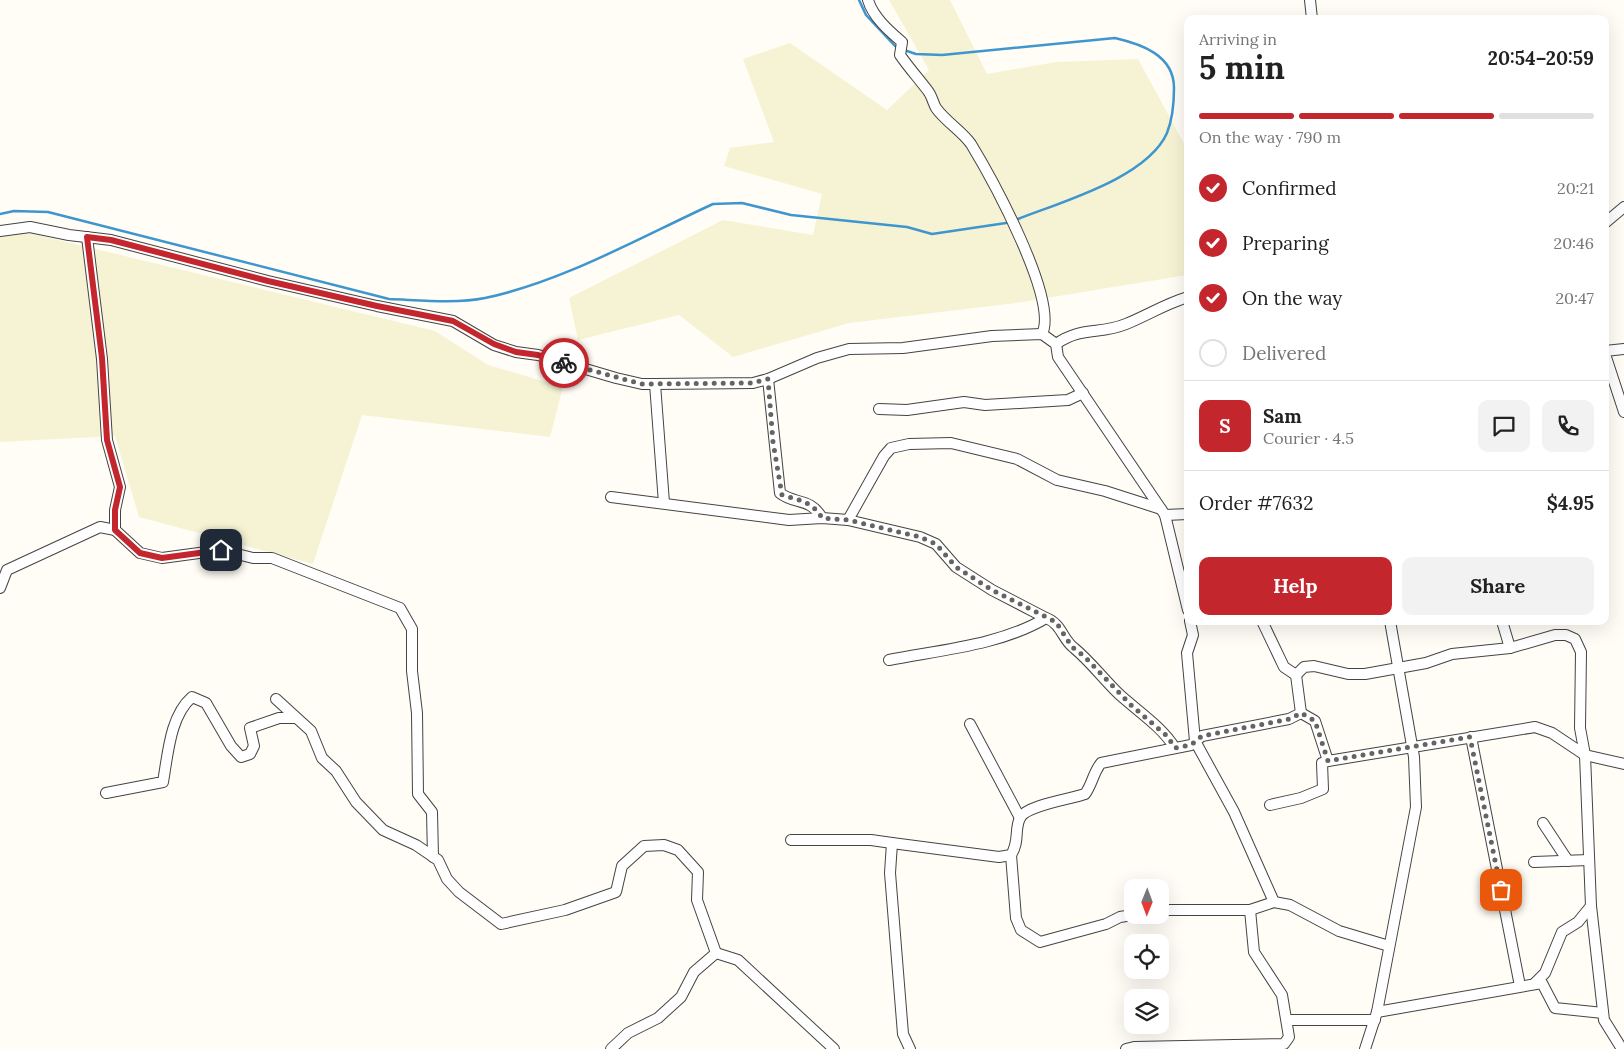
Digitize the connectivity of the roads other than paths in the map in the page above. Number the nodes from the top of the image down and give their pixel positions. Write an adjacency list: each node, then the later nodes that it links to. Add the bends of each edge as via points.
1 (868, 0): 9 (street, via 888,30 902,42 900,55 929,93 936,108 970,143 1007,209 1044,303 1045,327)
2 (1310, 0): 3 (street)
3 (1312, 15)
4 (1624, 207): 5 (street)
5 (1609, 220)
6 (0, 231): 7 (street, via 30,227)
7 (87, 237): 15 (street, via 453,321 494,344 516,352 538,355 642,384); 25 (street, via 102,358 107,440 120,487)
8 (1184, 298): 10 (street, via 1108,330 1083,330)
9 (1042, 334): 10 (street); 14 (street, via 992,336 903,348 849,349 817,358)
10 (1056, 344): 16 (street, via 1058,357)
11 (1624, 348): 12 (street)
12 (1609, 352)
13 (1609, 365): 18 (street)
14 (768, 379): 15 (street, via 752,383); 23 (street, via 780,493 807,502 818,510)
15 (656, 384): 20 (street)
16 (1083, 393): 17 (street, via 1068,400 985,405 964,402 907,410); 21 (street)
17 (879, 409)
18 (1624, 412)
19 (611, 496): 20 (street)
20 (664, 503): 23 (street, via 789,520)
21 (1163, 512): 22 (street); 24 (street, via 1105,490 1057,480 1017,459 951,443 929,442 891,448); 27 (street)
22 (1184, 514)
23 (822, 518): 24 (street)
24 (848, 520): 28 (street, via 920,537 936,544 956,567)
25 (115, 530): 26 (street, via 100,527 7,570); 55 (street, via 140,553 162,558 221,550 253,558 272,558 400,608 412,629 418,794 432,812)
26 (0, 588)
27 (1184, 594)
28 (1046, 618): 34 (street, via 1030,628 983,641); 44 (street, via 1056,622 1072,647 1167,736)
29 (1191, 625): 42 (street, via 1193,635 1187,653)
30 (1264, 625): 36 (street, via 1284,667)
31 (1391, 625): 35 (street)
32 (1503, 625): 33 (street)
33 (1510, 648): 35 (street, via 1452,654); 45 (street, via 1555,635 1566,634 1575,639 1581,652 1580,728)
34 (889, 660)
35 (1398, 669): 36 (street, via 1348,674 1314,666 1304,668); 43 (street)
36 (1296, 675): 38 (street)
37 (276, 699): 39 (street)
38 (1301, 713): 42 (street, via 1290,719 1202,736); 46 (street, via 1315,721)
39 (295, 718): 48 (street, via 279,718 250,728 254,746 250,754 241,757 206,703 192,697 183,705 174,728 163,782); 55 (street, via 311,730 322,758 336,771 356,802 384,830)
40 (970, 724): 50 (street)
41 (1470, 737): 43 (street); 45 (street, via 1535,727 1552,733); 67 (street)
42 (1195, 741): 44 (street); 59 (street, via 1234,812)
43 (1412, 746): 46 (street); 64 (street, via 1416,808)
44 (1175, 748): 50 (street, via 1101,763 1093,773 1085,794 1027,810)
45 (1585, 755): 47 (street); 56 (street)
46 (1328, 761): 49 (street, via 1322,763 1324,789)
47 (1624, 764)
48 (106, 793)
49 (1270, 805)
50 (1020, 818): 54 (street, via 1017,847)
51 (1544, 823): 57 (street)
52 (791, 840): 53 (street)
53 (892, 843): 54 (street, via 999,857); 73 (street, via 890,873 902,1025)
54 (1011, 855): 63 (street, via 1016,918 1021,930 1040,942)
55 (433, 856): 65 (street, via 459,892 501,924 564,910 616,892 622,866 644,846 664,845 678,850 698,872 697,900)
56 (1589, 860): 57 (street); 60 (street)
57 (1568, 861): 58 (street)
58 (1534, 862)
59 (1274, 902): 62 (street); 64 (street, via 1290,905 1339,931)
60 (1591, 906): 66 (street, via 1578,922 1562,932 1546,973); 68 (street)
61 (1169, 910): 62 (street)
62 (1250, 910): 70 (street, via 1254,952 1282,995)
63 (1124, 916)
64 (1390, 946): 69 (street)
65 (716, 953): 71 (street, via 694,972 682,997 658,1018 628,1033); 72 (street, via 738,960)
66 (1534, 984): 67 (street); 68 (street, via 1542,983 1555,1008)
67 (1520, 986): 69 (street)
68 (1603, 1014): 76 (street)
69 (1376, 1016): 70 (street); 75 (street)
70 (1288, 1020): 74 (street, via 1289,1037 1284,1044)
71 (611, 1049)
72 (834, 1049)
73 (910, 1049)
74 (1126, 1049)
75 (1365, 1049)
76 (1622, 1049)

